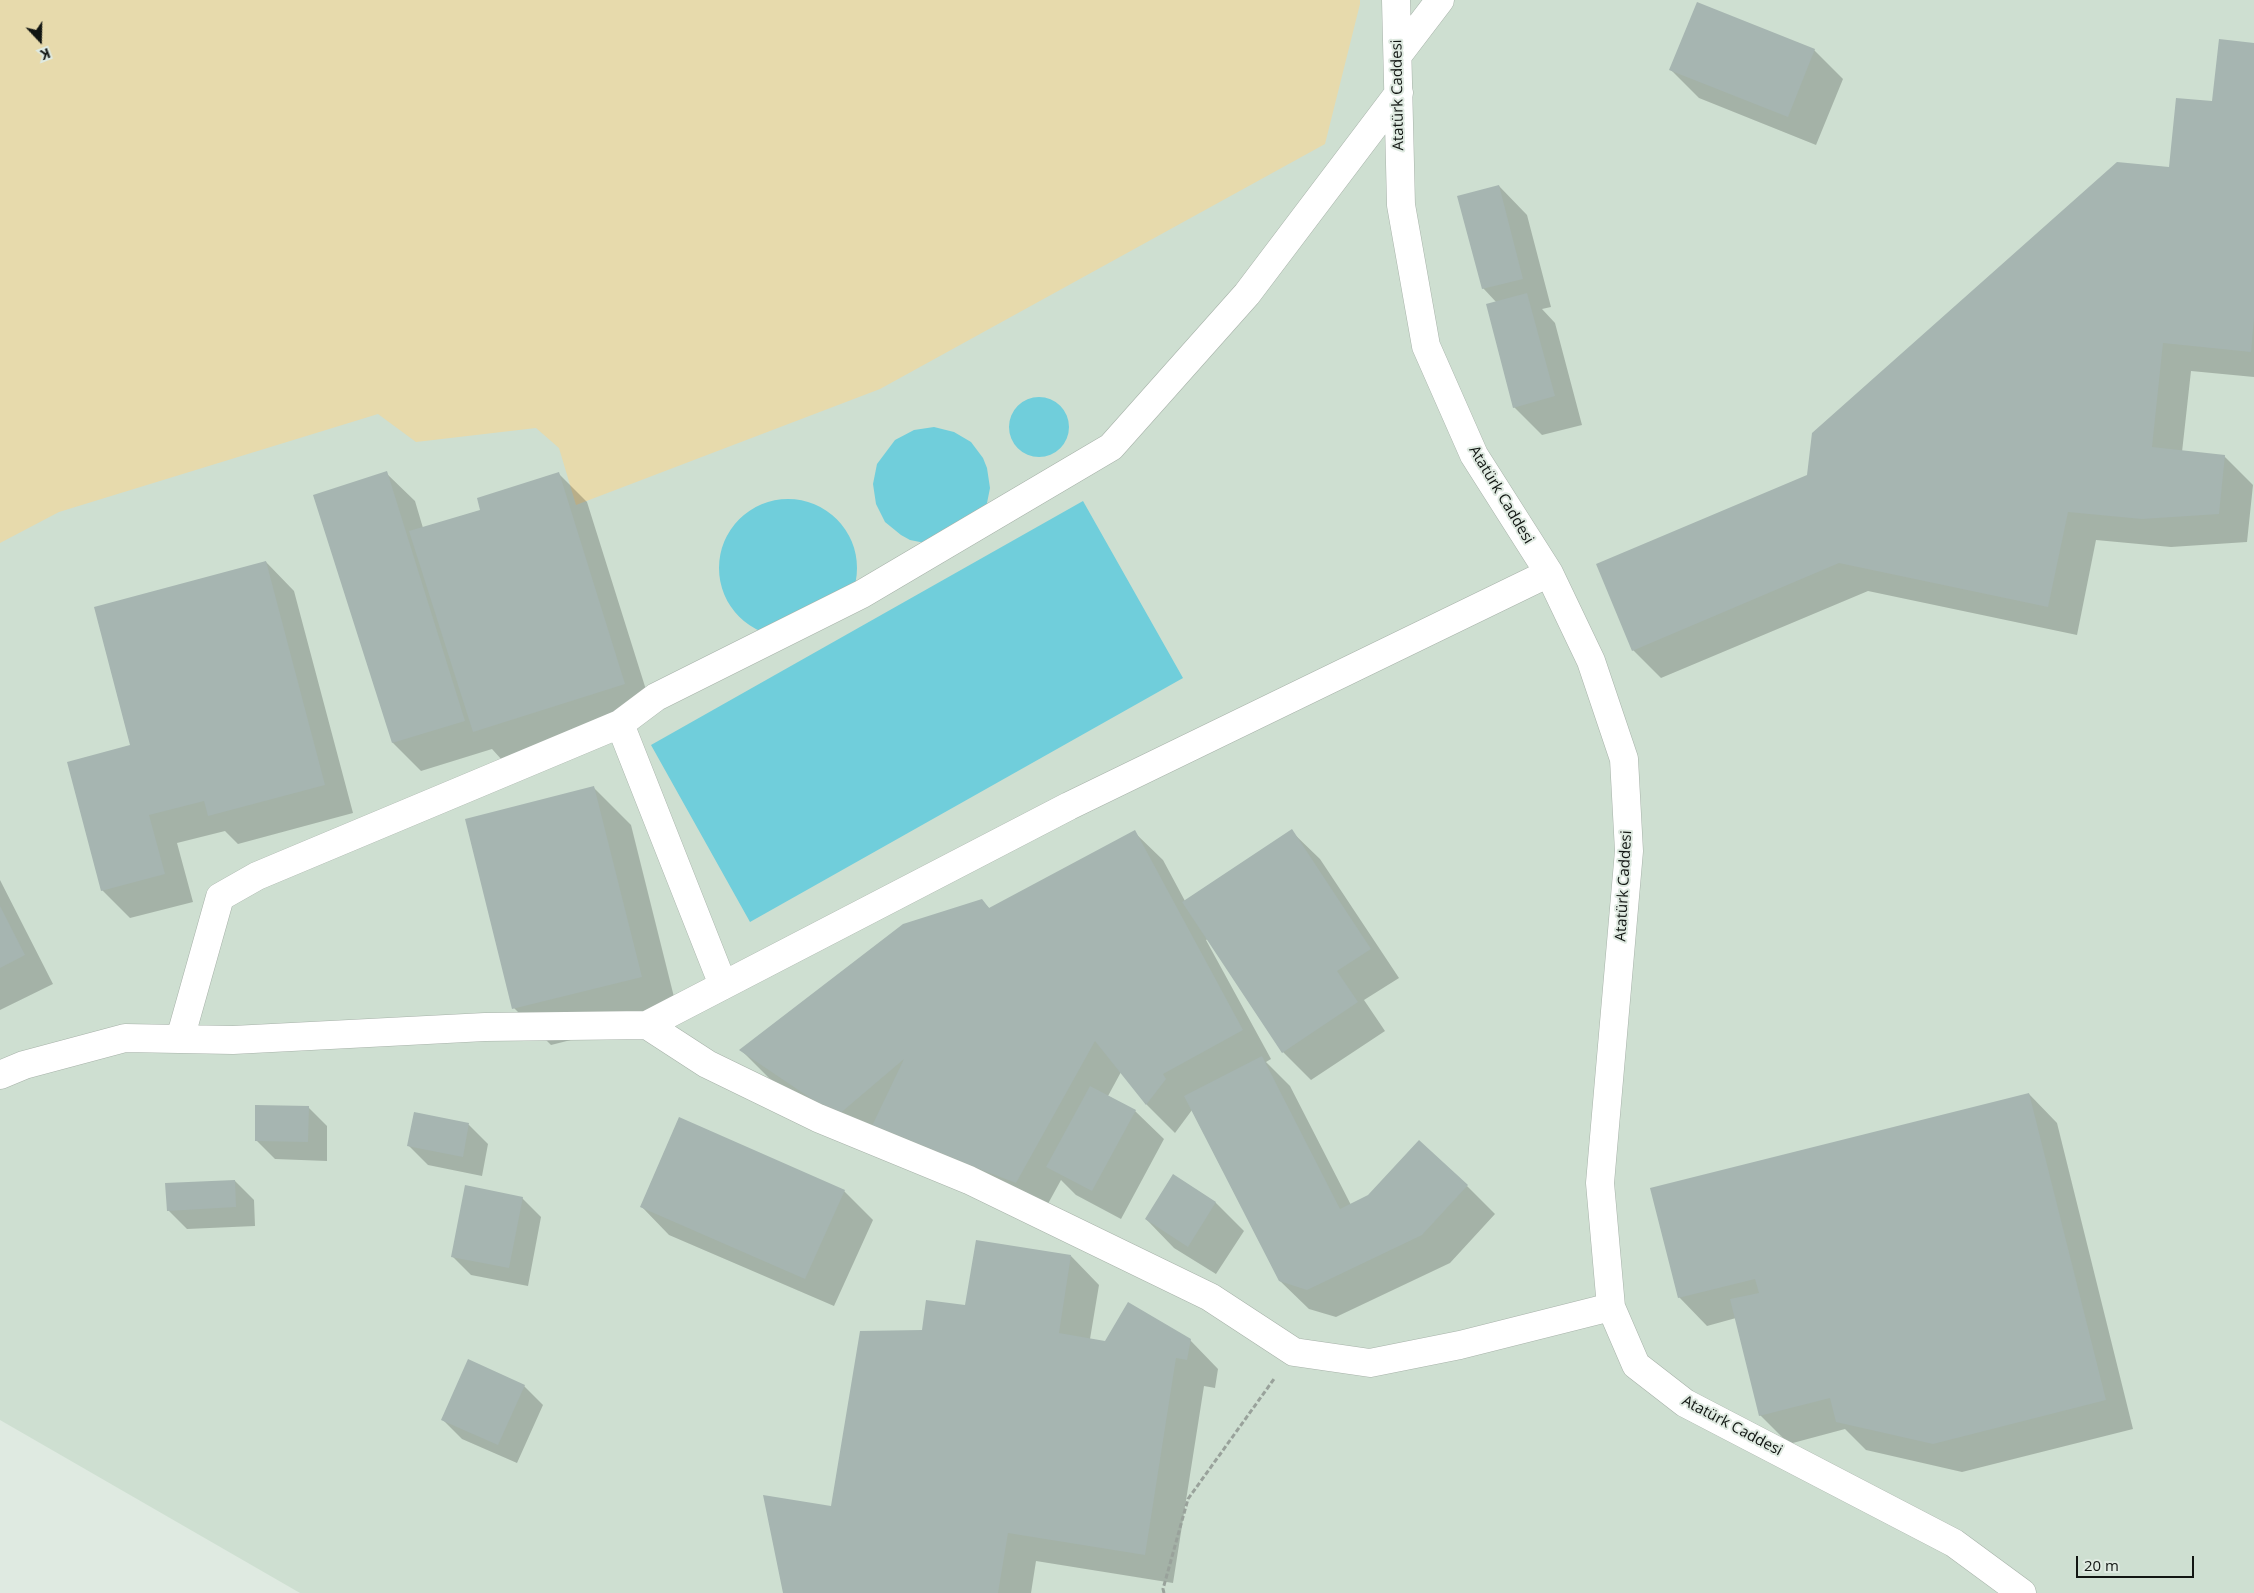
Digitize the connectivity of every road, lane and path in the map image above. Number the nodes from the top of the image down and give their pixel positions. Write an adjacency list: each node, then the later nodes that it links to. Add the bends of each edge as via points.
1 (1396, 0): 3 (street, Atatürk Caddesi)
2 (1440, 0): 3 (street)
3 (1398, 55): 4 (street, Atatürk Caddesi)
4 (1399, 93): 5 (street, Atatürk Caddesi, via 1401,205 1426,346 1474,455); 6 (street, via 1247,294 1112,447 862,594 656,697)
5 (1549, 573): 7 (street, via 1069,806); 11 (street, Atatürk Caddesi, via 1591,662 1624,759 1629,851 1600,1183)
6 (620, 724): 7 (street); 9 (street, via 257,876 220,897)
7 (723, 985): 8 (street)
8 (647, 1025): 9 (street, via 485,1027 234,1040); 12 (street, via 707,1064 818,1118 969,1180 1210,1297)
9 (180, 1039): 10 (street, via 125,1038 24,1065)
10 (0, 1075)
11 (1611, 1307): 12 (street, via 1460,1345 1370,1363); 14 (street, Atatürk Caddesi, via 1636,1365 1686,1404 1954,1543)
12 (1294, 1352): 13 (path, via 1188,1499)
13 (1164, 1593)
14 (2022, 1593)

